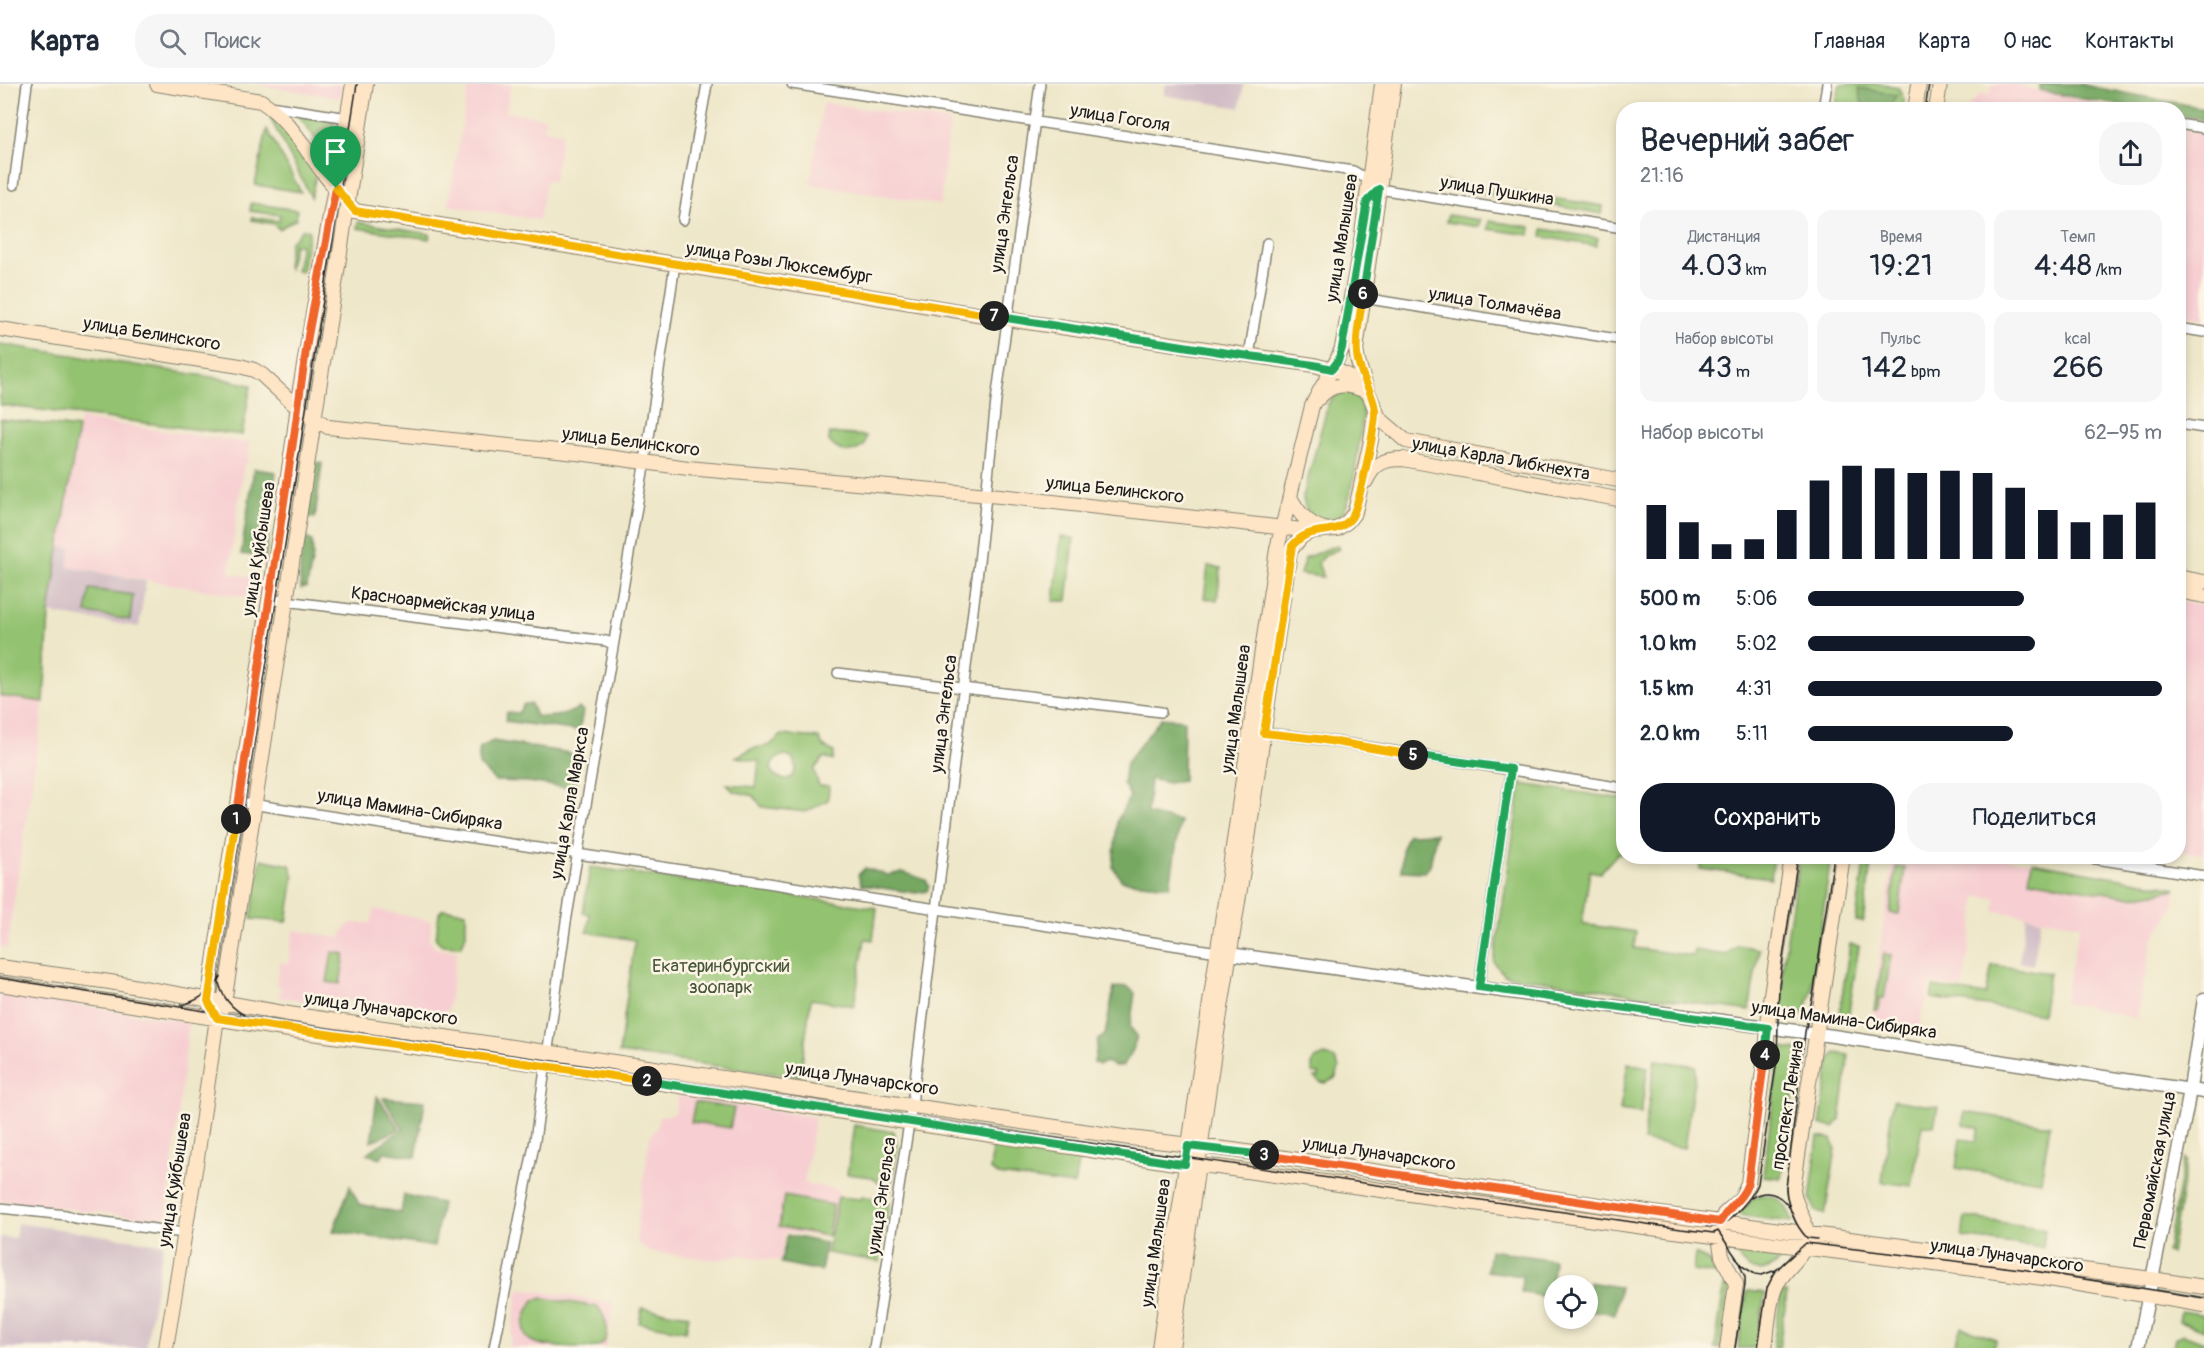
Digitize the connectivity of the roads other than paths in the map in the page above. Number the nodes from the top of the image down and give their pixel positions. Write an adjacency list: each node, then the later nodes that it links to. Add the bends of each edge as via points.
1 (27, 84): 22 (street)
2 (156, 84): 16 (main road, via 261,101)
3 (353, 84): 17 (main road, улица Куйбышева)
4 (366, 84): 24 (main road, улица Куйбышева)
5 (707, 84): 25 (street)
6 (792, 84): 18 (street, улица Гоголя)
7 (1040, 84): 18 (street, улица Энгельса)
8 (1382, 84): 21 (main road, улица Малышева)
9 (1394, 84): 21 (main road, улица Малышева)
10 (1827, 84): 13 (street)
11 (1919, 84): 14 (main road)
12 (1940, 84): 15 (main road)
13 (1824, 102)
14 (1916, 102)
15 (1937, 102)
16 (269, 106): 17 (street); 23 (main road)
17 (348, 118): 23 (main road, улица Куйбышева)
18 (1034, 120): 21 (street, улица Гоголя, via 1353,171); 31 (street, улица Энгельса)
19 (2186, 125): 20 (street)
20 (2204, 128)
21 (1374, 184): 27 (street, улица Пушкина); 30 (main road, улица Малышева); 37 (main road, улица Малышева, via 1367,201 1342,348)
22 (14, 185)
23 (336, 188): 24 (main road); 26 (main road, улица Куйбышева)
24 (349, 208): 26 (main road); 29 (main road, улица Розы Люксембург); 42 (main road, улица Куйбышева)
25 (683, 220)
26 (330, 222): 40 (main road, улица Куйбышева)
27 (1616, 227)
28 (1267, 243): 36 (street)
29 (675, 264): 31 (main road, улица Розы Люксембург); 45 (street, улица Карла Маркса)
30 (1363, 298): 35 (street, улица Толмачёва); 38 (main road, улица Малышева, via 1356,350)
31 (1007, 318): 36 (main road, улица Розы Люксембург); 47 (street, улица Энгельса)
32 (0, 329): 40 (main road, улица Белинского, via 240,366 262,375)
33 (2186, 329): 34 (street)
34 (2204, 332)
35 (1616, 339)
36 (1248, 356): 37 (main road, улица Розы Люксембург)
37 (1332, 369): 38 (main road, via 1356,380); 39 (main road, улица Малышева)
38 (1368, 392): 39 (main road, via 1340,385 1325,391); 41 (main road, улица Карла Либкнехта)
39 (1312, 406): 48 (main road, улица Малышева)
40 (297, 407): 42 (main road, улица Белинского); 58 (main road, улица Куйбышева)
41 (1375, 411): 46 (main road, улица Карла Либкнехта, via 1407,441); 49 (main road, улица Карла Либкнехта)
42 (314, 420): 45 (main road, улица Белинского, via 328,427); 59 (main road, улица Куйбышева)
43 (2186, 425): 44 (street)
44 (2204, 428)
45 (645, 462): 47 (main road, улица Белинского); 60 (street, улица Карла Маркса)
46 (1616, 480)
47 (986, 495): 51 (main road, улица Белинского); 62 (street, улица Энгельса)
48 (1290, 497): 51 (main road, улица Малышева); 52 (main road, via 1309,522)
49 (1358, 499): 50 (main road, улица Карла Либкнехта, via 1372,470 1389,459); 52 (main road, улица Карла Либкнехта, via 1352,516)
50 (1616, 499)
51 (1280, 528): 53 (main road); 64 (main road, улица Малышева)
52 (1330, 530): 53 (main road)
53 (1312, 531): 64 (main road, улица Малышева, via 1302,536 1290,551)
54 (2186, 579): 55 (main road)
55 (2204, 582)
56 (2186, 593): 57 (main road)
57 (2204, 596)
58 (269, 599): 59 (street, Красноармейская улица); 67 (main road, улица Куйбышева)
59 (285, 601): 60 (street, Красноармейская улица); 68 (main road, улица Куйбышева)
60 (613, 644): 69 (street, улица Карла Маркса)
61 (838, 673): 62 (street)
62 (963, 689): 63 (street); 74 (street, улица Энгельса)
63 (1161, 712)
64 (1257, 732): 65 (street); 75 (main road, улица Малышева)
65 (1511, 769): 66 (street); 78 (street)
66 (1616, 787)
67 (238, 802): 68 (street, улица Мамина-Сибиряка); 80 (main road, улица Куйбышева)
68 (254, 804): 69 (street, улица Мамина-Сибиряка); 81 (main road, улица Куйбышева)
69 (577, 854): 74 (street, улица Мамина-Сибиряка); 85 (street, улица Карла Маркса)
70 (1791, 864): 83 (main road, проспект Ленина)
71 (1842, 864): 84 (main road, проспект Ленина)
72 (2128, 864): 73 (street)
73 (2204, 876)
74 (936, 908): 75 (street, улица Мамина-Сибиряка); 89 (street, улица Энгельса)
75 (1224, 953): 78 (street, улица Мамина-Сибиряка); 91 (main road, улица Малышева)
76 (0, 967): 80 (main road, улица Луначарского)
77 (0, 984): 82 (main road, улица Луначарского)
78 (1479, 987): 83 (street, улица Мамина-Сибиряка)
79 (2204, 999): 87 (street, Первомайская улица)
80 (208, 1001): 81 (main road, улица Луначарского); 82 (main road)
81 (224, 1003): 82 (main road, улица Куйбышева); 85 (main road, улица Луначарского)
82 (217, 1018): 86 (main road, улица Луначарского); 95 (main road, улица Куйбышева)
83 (1768, 1028): 84 (street, улица Мамина-Сибиряка); 94 (main road, проспект Ленина, via 1748,1183 1741,1198)
84 (1818, 1034): 87 (street, улица Мамина-Сибиряка); 96 (main road, проспект Ленина, via 1793,1189)
85 (548, 1051): 86 (street, улица Карла Маркса); 89 (main road, улица Луначарского)
86 (546, 1065): 90 (main road, улица Луначарского); 104 (street, улица Карла Маркса)
87 (2189, 1090): 88 (street, улица Мамина-Сибиряка); 99 (street, Первомайская улица)
88 (2204, 1092)
89 (912, 1104): 90 (street, улица Энгельса); 91 (main road, улица Луначарского)
90 (909, 1123): 92 (main road, улица Луначарского); 105 (street, улица Энгельса)
91 (1195, 1147): 92 (main road, улица Малышева); 94 (main road, улица Луначарского)
92 (1192, 1165): 97 (main road, улица Луначарского); 106 (main road, улица Малышева); 107 (main road, улица Малышева)
93 (0, 1208): 95 (street)
94 (1720, 1222): 96 (main road, улица Луначарского); 97 (main road)
95 (184, 1233): 103 (main road, улица Куйбышева)
96 (1807, 1233): 98 (main road); 99 (main road, улица Луначарского)
97 (1718, 1237): 98 (main road, улица Луначарского); 108 (main road, via 1722,1256 1736,1284)
98 (1804, 1248): 101 (main road, улица Луначарского, via 2043,1278); 109 (main road, via 1775,1289)
99 (2152, 1279): 100 (main road, улица Луначарского); 101 (street, Первомайская улица)
100 (2204, 1287)
101 (2148, 1296): 102 (main road, улица Луначарского); 110 (street, Первомайская улица)
102 (2204, 1305)
103 (166, 1348)
104 (494, 1348)
105 (874, 1348)
106 (1159, 1348)
107 (1172, 1348)
108 (1727, 1348)
109 (1765, 1348)
110 (2138, 1348)

